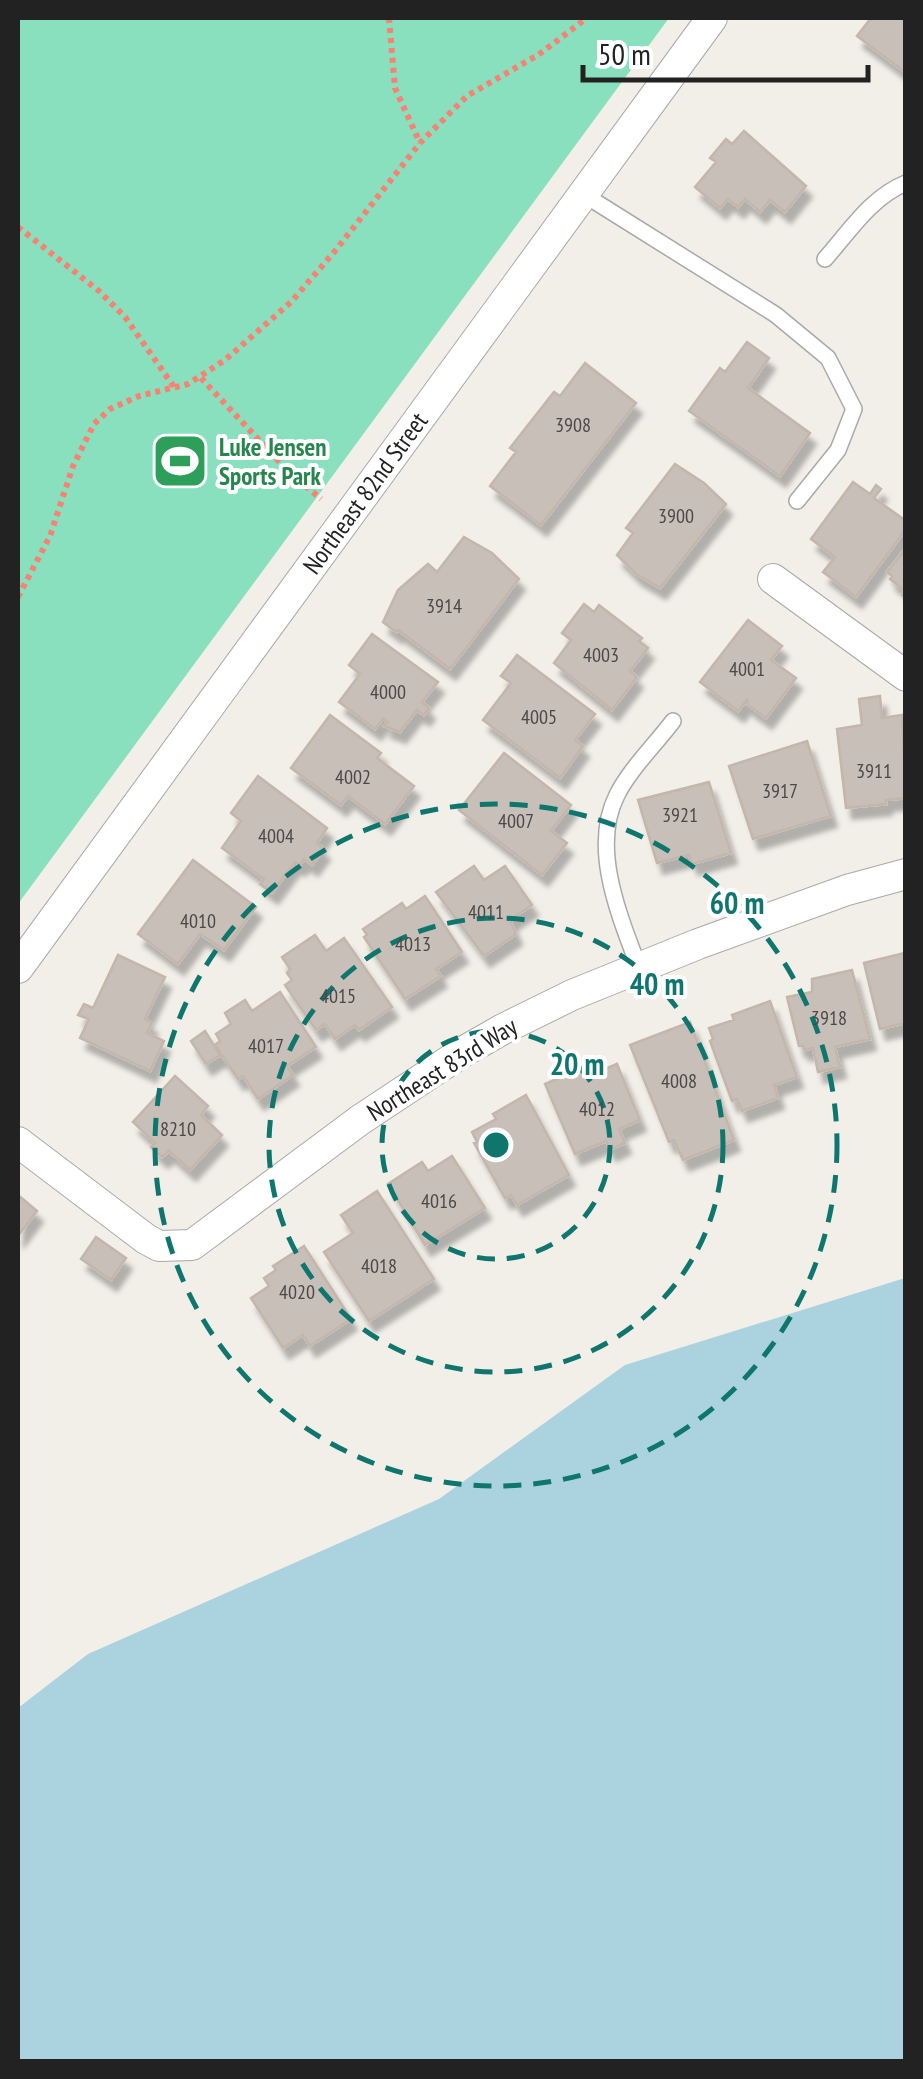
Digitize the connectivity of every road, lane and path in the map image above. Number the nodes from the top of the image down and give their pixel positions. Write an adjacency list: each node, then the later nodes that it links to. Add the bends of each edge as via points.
1 (389, 18): 4 (path, via 396,88)
2 (587, 18): 4 (path, via 467,96)
3 (712, 18): 6 (street, Northeast 82nd Street)
4 (420, 143): 9 (path, via 291,302)
5 (906, 182): 8 (lane, via 870,207)
6 (584, 194): 11 (lane, via 776,314 828,358 854,410 838,450); 12 (street, Northeast 82nd Street)
7 (18, 227): 10 (path, via 100,291)
8 (825, 259)
9 (200, 378): 10 (path); 12 (path, via 288,470)
10 (174, 387): 14 (path, via 125,402 94,424)
11 (797, 501)
12 (346, 519): 18 (street, Northeast 82nd Street)
13 (773, 579): 15 (street)
14 (18, 597)
15 (906, 676)
16 (673, 721): 19 (lane, via 617,794 606,825 612,895)
17 (906, 874): 19 (street, Northeast 83rd Way, via 800,906)
18 (18, 968)
19 (639, 968): 20 (street, Northeast 83rd Way, via 460,1053 192,1245 146,1240)
20 (18, 1142)

